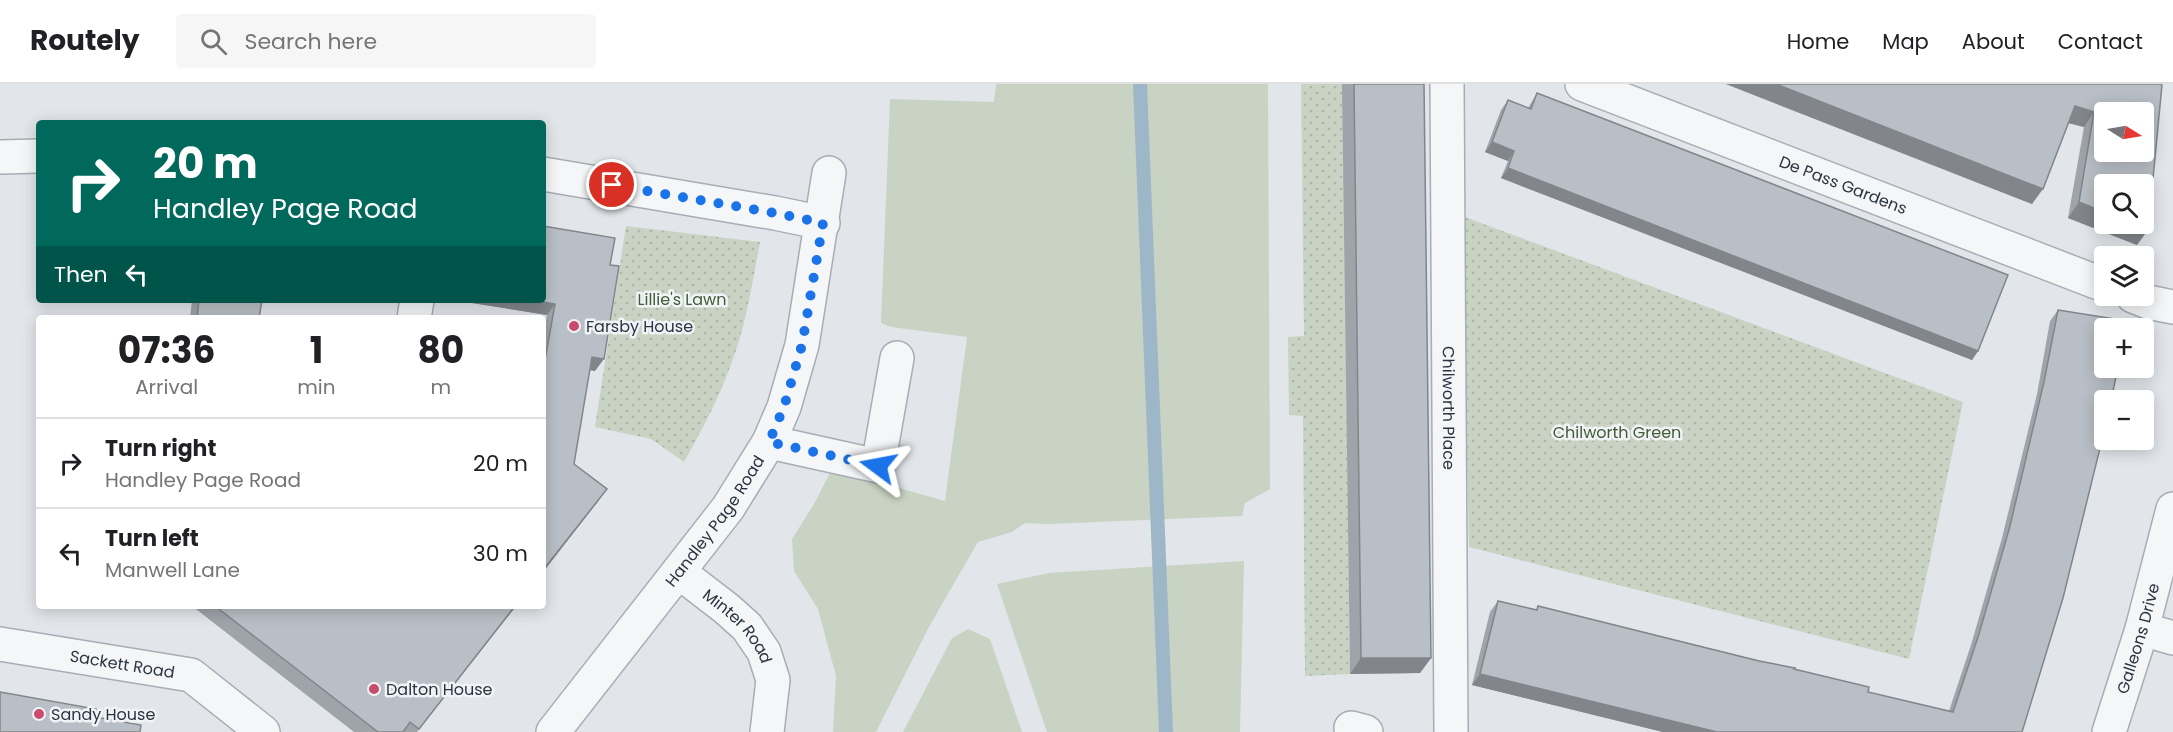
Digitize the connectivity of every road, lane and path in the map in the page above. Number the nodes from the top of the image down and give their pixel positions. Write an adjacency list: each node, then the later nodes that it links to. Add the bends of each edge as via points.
1 (1447, 84): 21 (street, Chilworth Place)
2 (1582, 84): 8 (street, De Pass Gardens)
3 (36, 156): 4 (street)
4 (0, 157)
5 (829, 173): 7 (street, Handley Page Road)
6 (546, 175): 7 (street)
7 (823, 223): 12 (street, Handley Page Road, via 802,345)
8 (2094, 281)
9 (2154, 303): 10 (street)
10 (2173, 307)
11 (897, 358): 12 (street, via 878,466)
12 (769, 442): 14 (street, Handley Page Road, via 728,507)
13 (2173, 509): 15 (street, Galleons Drive)
14 (679, 572): 19 (street, Handley Page Road); 20 (street, Minter Road, via 747,627 764,652 773,680)
15 (2142, 629): 16 (street); 22 (street, Galleons Drive)
16 (2173, 638)
17 (0, 644): 18 (street, Sackett Road, via 191,675)
18 (263, 732)
19 (553, 732)
20 (767, 732)
21 (1451, 732)
22 (2109, 732)

